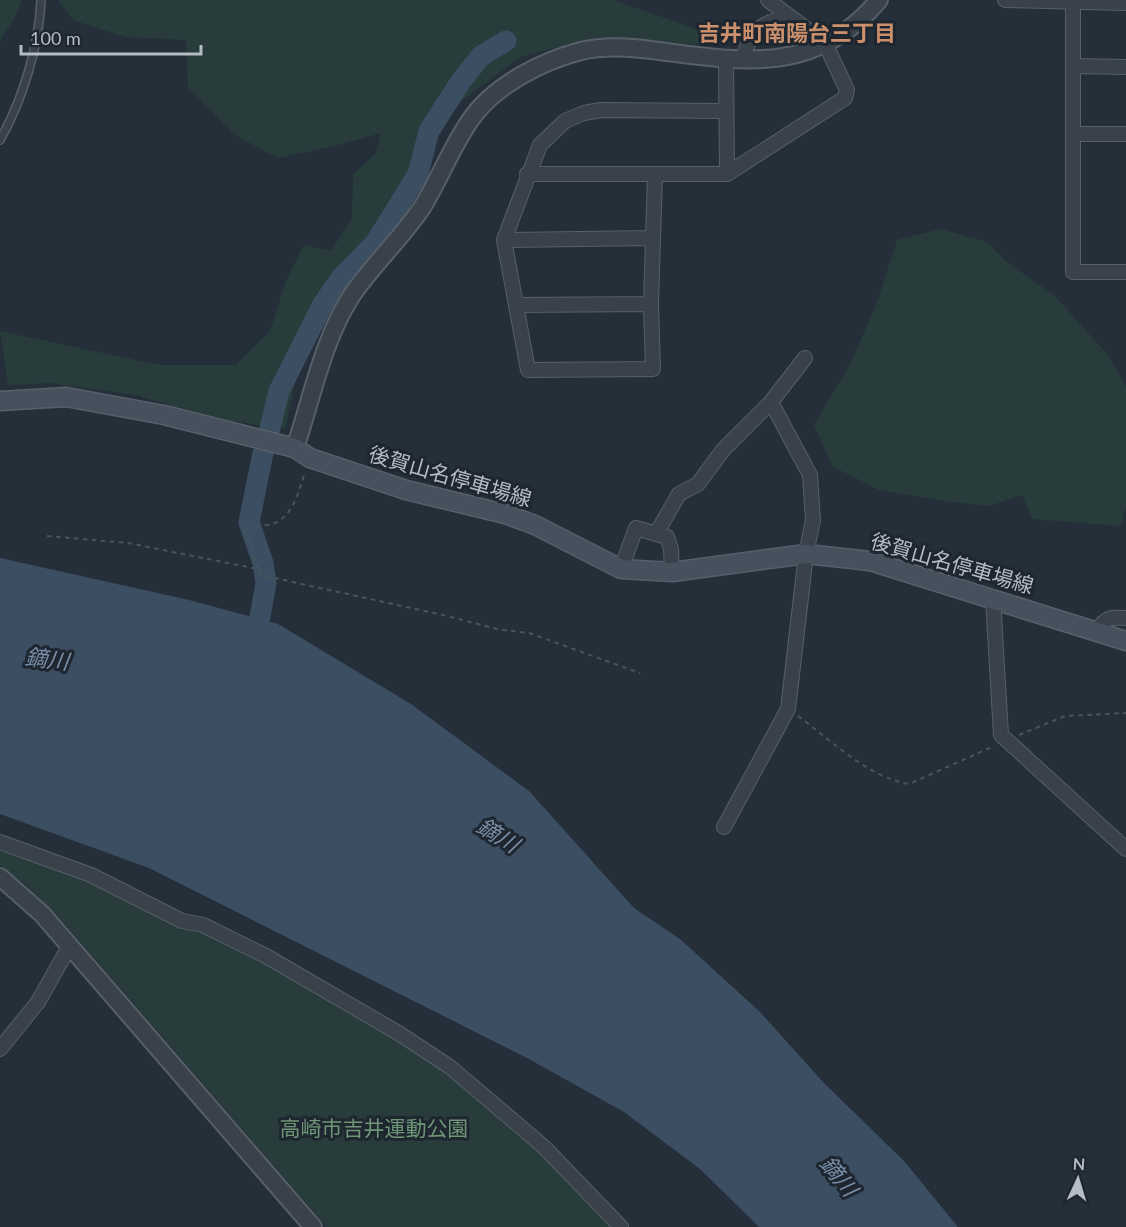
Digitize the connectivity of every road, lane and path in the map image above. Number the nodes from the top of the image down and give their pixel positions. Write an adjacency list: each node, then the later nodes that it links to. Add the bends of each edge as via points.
1 (41, 0): 16 (lane, via 39,36 20,100)
2 (768, 0): 7 (street)
3 (879, 0): 8 (street, via 867,15)
4 (1005, 0): 6 (street)
5 (1126, 3): 6 (street)
6 (1073, 4): 11 (street)
7 (790, 17): 8 (street); 10 (street, via 759,28 747,44)
8 (825, 43): 10 (street, via 785,58); 18 (street, via 847,90 845,98)
9 (726, 59): 10 (street); 13 (street); 28 (street, via 637,48 583,50 504,86 472,118 422,207 352,295 331,338)
10 (743, 59)
11 (1073, 66): 12 (street); 14 (street)
12 (1126, 67)
13 (725, 111): 17 (street, via 584,113 565,121 548,135); 18 (street)
14 (1075, 134): 15 (street); 22 (street, via 1073,272)
15 (1126, 134)
16 (0, 140)
17 (528, 174): 19 (street); 21 (street)
18 (727, 174): 19 (street)
19 (655, 175): 20 (street)
20 (652, 238): 21 (street); 23 (street)
21 (504, 240): 24 (street)
22 (1126, 272)
23 (651, 304): 24 (street); 24 (street, via 653,369 528,370)
24 (517, 305)
25 (805, 358): 27 (street)
26 (0, 401): 28 (main road, 後賀山名停車場線, via 66,397 164,415)
27 (771, 402): 29 (street, via 723,450 698,484 679,494); 31 (street, via 810,475 813,520)
28 (303, 453): 32 (path, via 302,489 287,514 270,525 244,530); 33 (main road, 後賀山名停車場線, via 406,490 505,514)
29 (656, 534): 33 (street, via 636,528); 34 (street, via 667,537)
30 (47, 536): 32 (path, via 128,543)
31 (806, 554): 34 (main road, 後賀山名停車場線); 35 (main road, 後賀山名停車場線, via 870,561); 40 (street)
32 (258, 569): 39 (path, via 264,576 529,633)
33 (621, 569): 34 (main road, 後賀山名停車場線)
34 (672, 572)
35 (993, 598): 37 (main road, 後賀山名停車場線); 42 (street)
36 (1126, 618): 37 (street, via 1103,620)
37 (1098, 630): 38 (main road, 後賀山名停車場線)
38 (1126, 641)
39 (640, 673)
40 (788, 709): 42 (path, via 865,765 909,784); 43 (street)
41 (1126, 713): 42 (path, via 1065,716)
42 (1004, 741): 45 (street)
43 (724, 826)
44 (0, 842): 50 (street, via 91,875 182,921 203,925 266,956 400,1034 450,1067 544,1147)
45 (1126, 849)
46 (0, 877): 47 (street, via 22,894)
47 (69, 947): 48 (street, via 38,1002); 49 (street)
48 (0, 1049)
49 (313, 1227)
50 (621, 1227)

